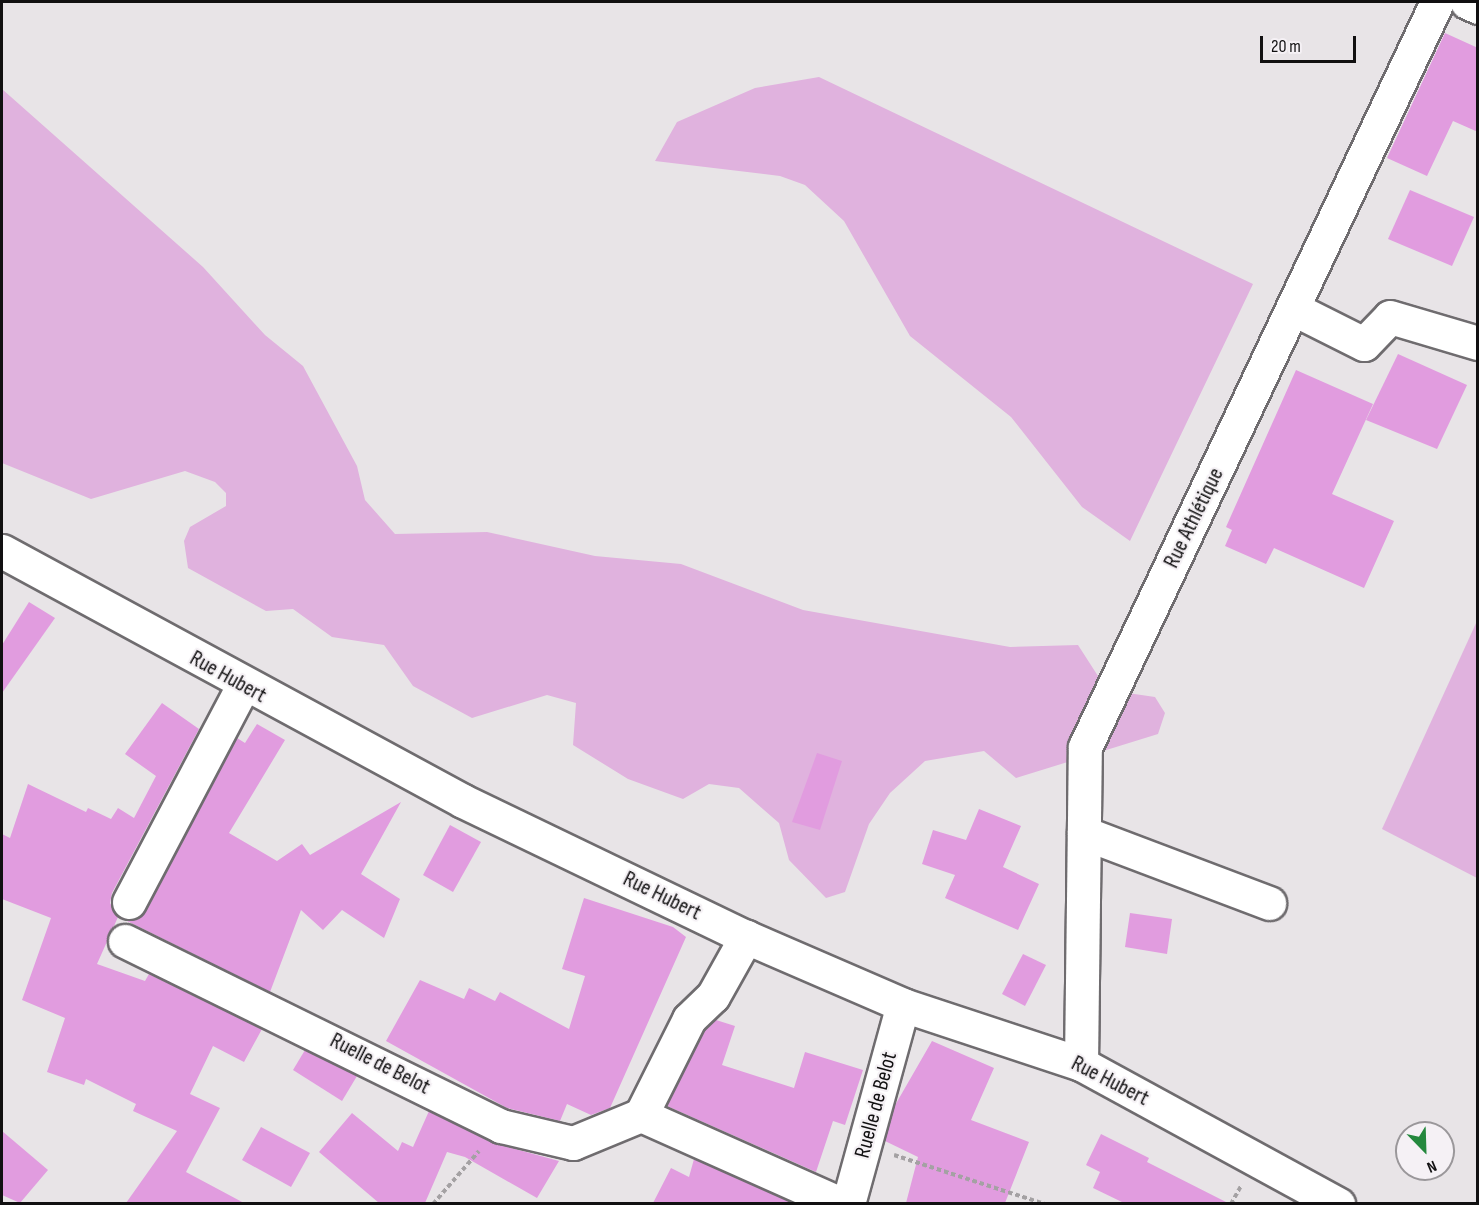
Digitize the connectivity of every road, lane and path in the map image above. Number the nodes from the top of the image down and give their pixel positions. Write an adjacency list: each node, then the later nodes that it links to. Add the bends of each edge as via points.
1 (1437, 2): 4 (street, Rue Athlétique)
2 (1467, 2): 3 (street)
3 (1478, 7)
4 (1294, 309): 5 (street, via 1364,344 1390,317); 8 (street, Rue Athlétique, via 1085,747)
5 (1478, 343)
6 (2, 551): 7 (street, Rue Hubert)
7 (243, 686): 9 (street); 11 (street, Rue Hubert, via 464,801)
8 (1084, 833): 10 (street); 14 (street, Rue Athlétique)
9 (129, 902)
10 (1269, 903)
11 (746, 937): 13 (street, Rue Hubert); 15 (street, via 713,996 689,1020)
12 (125, 940): 16 (street, Ruelle de Belot)
13 (903, 1005): 14 (street, Rue Hubert); 17 (street, Ruelle de Belot)
14 (1081, 1064): 22 (street, Rue Hubert)
15 (641, 1115): 16 (street, Ruelle de Belot, via 573,1143); 19 (street)
16 (501, 1126): 18 (path)
17 (866, 1147): 20 (street, Ruelle de Belot); 21 (path)
18 (433, 1203)
19 (841, 1203)
20 (848, 1203)
21 (1045, 1203)
22 (1338, 1203)

